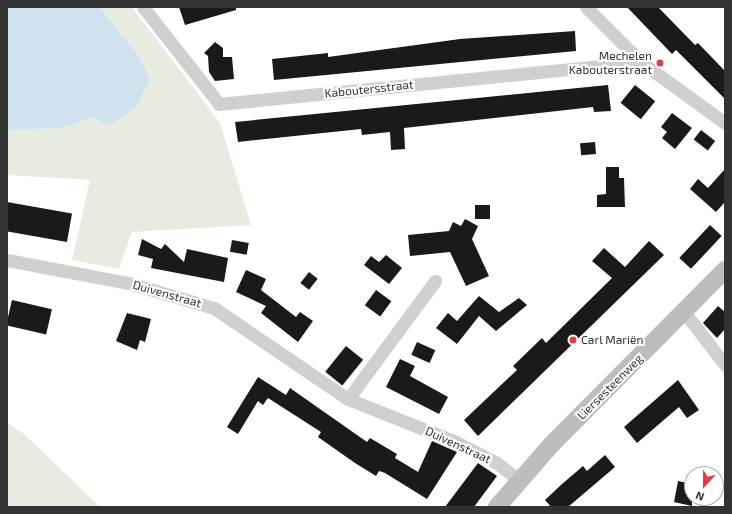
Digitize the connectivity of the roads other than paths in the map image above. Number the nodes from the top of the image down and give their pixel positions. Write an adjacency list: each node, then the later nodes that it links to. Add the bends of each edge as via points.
1 (143, 7): 3 (street, Kaboutersstraat, via 219,104)
2 (586, 7): 3 (street)
3 (641, 62): 4 (street)
4 (725, 123)
5 (7, 260): 10 (street, Duivenstraat, via 129,283 214,308)
6 (725, 270): 8 (main road, Liersesteenweg)
7 (435, 281): 10 (street)
8 (685, 313): 9 (street); 11 (main road, Liersesteenweg)
9 (725, 365)
10 (348, 399): 11 (street, Duivenstraat, via 456,442 497,463)
11 (519, 480): 12 (main road, Liersesteenweg)
12 (497, 507)

